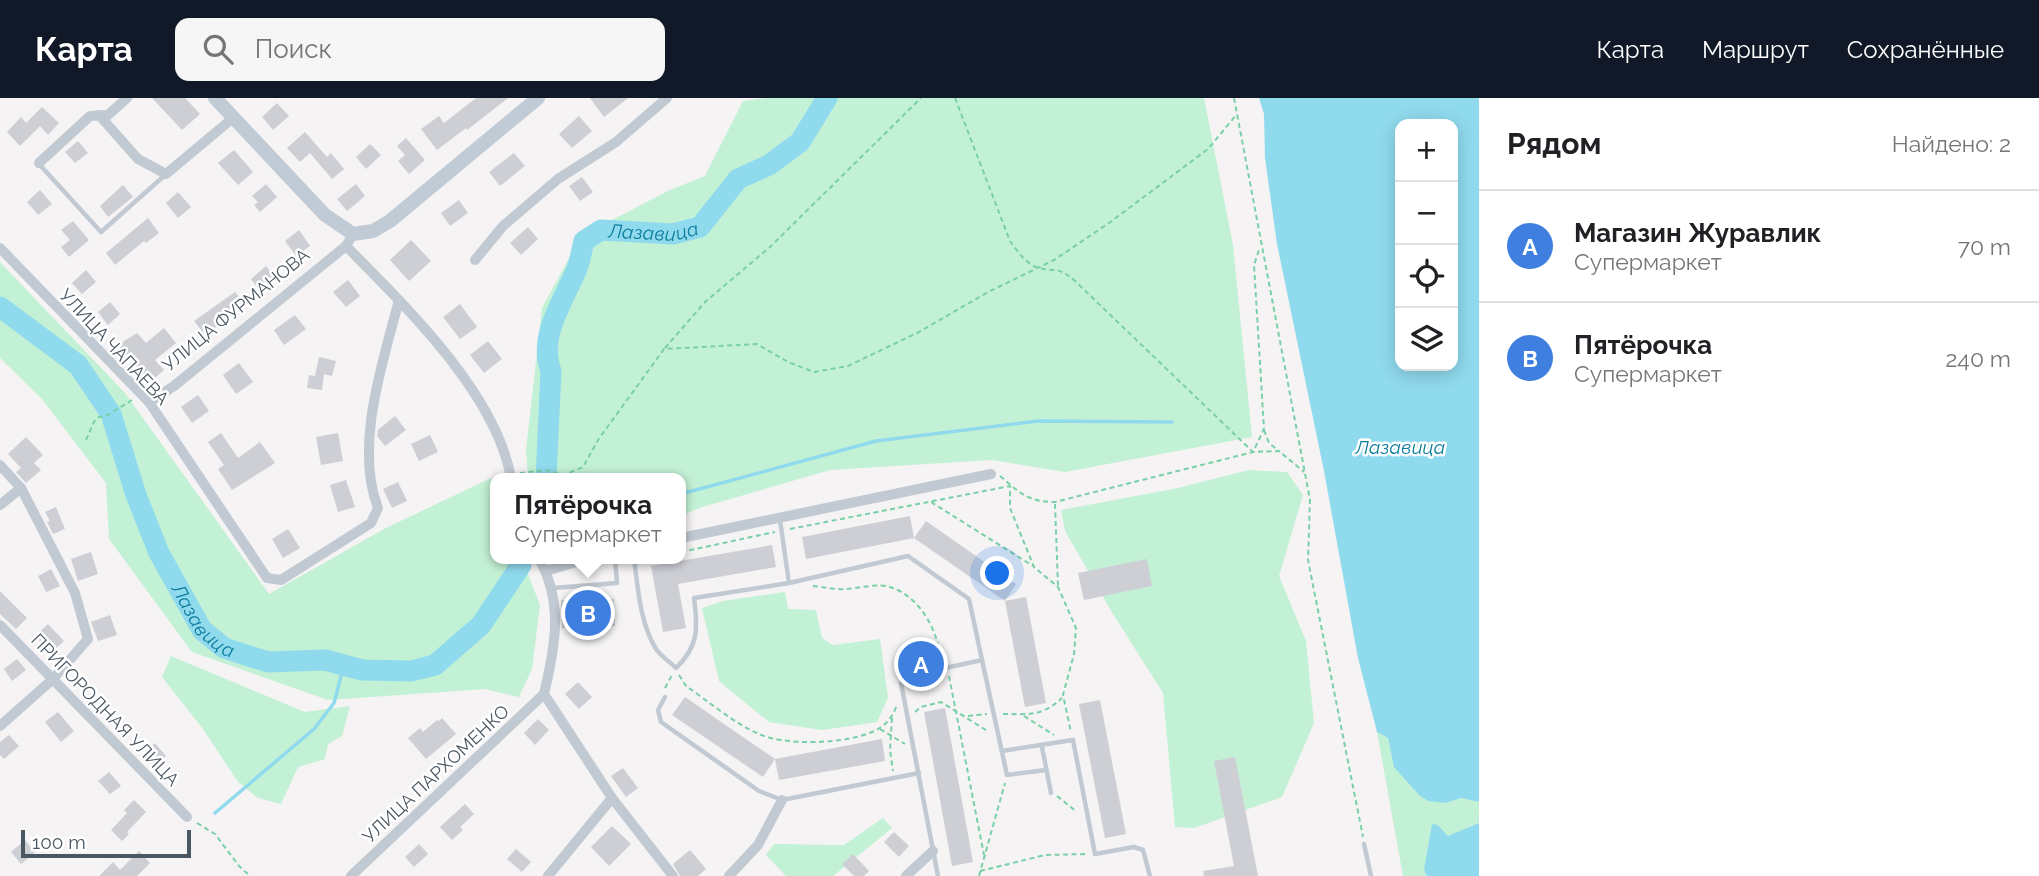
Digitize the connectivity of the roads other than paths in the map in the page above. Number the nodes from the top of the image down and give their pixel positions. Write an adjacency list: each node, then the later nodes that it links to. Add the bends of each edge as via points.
1 (127, 98): 5 (street, via 108,115)
2 (215, 98): 6 (main road)
3 (538, 98): 9 (main road, УЛИЦА ФУРМАНОВА, via 390,221)
4 (667, 98): 11 (street, via 615,142 558,179 503,226)
5 (99, 115): 7 (street, via 90,116); 8 (street, via 138,159)
6 (233, 118): 8 (street); 9 (main road)
7 (39, 163): 8 (lane, via 101,232)
8 (166, 173)
9 (350, 240): 12 (street); 13 (street, УЛИЦА ФУРМАНОВА, via 174,386)
10 (0, 248): 13 (street, УЛИЦА ЧАПАЕВА)
11 (475, 260)
12 (399, 300): 13 (street, УЛИЦА ЧАПАЕВА, via 379,378 371,434 371,490 377,508 371,523 281,580 267,578); 15 (street, via 478,399 500,438)
13 (146, 400)
14 (0, 465): 17 (street)
15 (510, 473)
16 (991, 474): 19 (street)
17 (21, 488): 18 (street); 30 (street, via 75,593 88,639)
18 (0, 505)
19 (780, 519): 20 (street); 26 (lane)
20 (686, 537)
21 (542, 564): 25 (street)
22 (569, 564): 25 (street)
23 (615, 564): 27 (lane, via 617,583)
24 (635, 564): 26 (lane, via 640,605 651,638 656,650 676,668 695,640 694,598)
25 (546, 571): 27 (street)
26 (789, 583): 29 (lane, via 908,556 969,599)
27 (552, 588): 31 (street, via 555,636)
28 (0, 625): 30 (street, ПРИГОРОДНАЯ УЛИЦА)
29 (982, 660): 35 (lane); 37 (lane, via 913,675 901,683)
30 (53, 679): 33 (street); 41 (street, ПРИГОРОДНАЯ УЛИЦА)
31 (544, 694): 39 (street); 44 (street, УЛИЦА ПАРХОМЕНКО)
32 (665, 697): 40 (lane, via 658,710 661,722 759,791)
33 (0, 726)
34 (1042, 747): 35 (lane); 36 (lane); 50 (lane, via 1073,740 1094,854 1134,847 1143,850)
35 (1002, 751): 36 (lane, via 1007,775)
36 (1046, 771): 38 (lane)
37 (919, 773): 40 (lane); 43 (lane)
38 (1051, 793)
39 (612, 798): 45 (street); 46 (street)
40 (782, 800): 47 (street, via 758,845)
41 (187, 817)
42 (1364, 844): 51 (lane)
43 (933, 851): 48 (street); 49 (lane)
44 (351, 876)
45 (548, 876)
46 (673, 876)
47 (729, 876)
48 (906, 876)
49 (938, 876)
50 (1150, 876)
51 (1371, 876)

